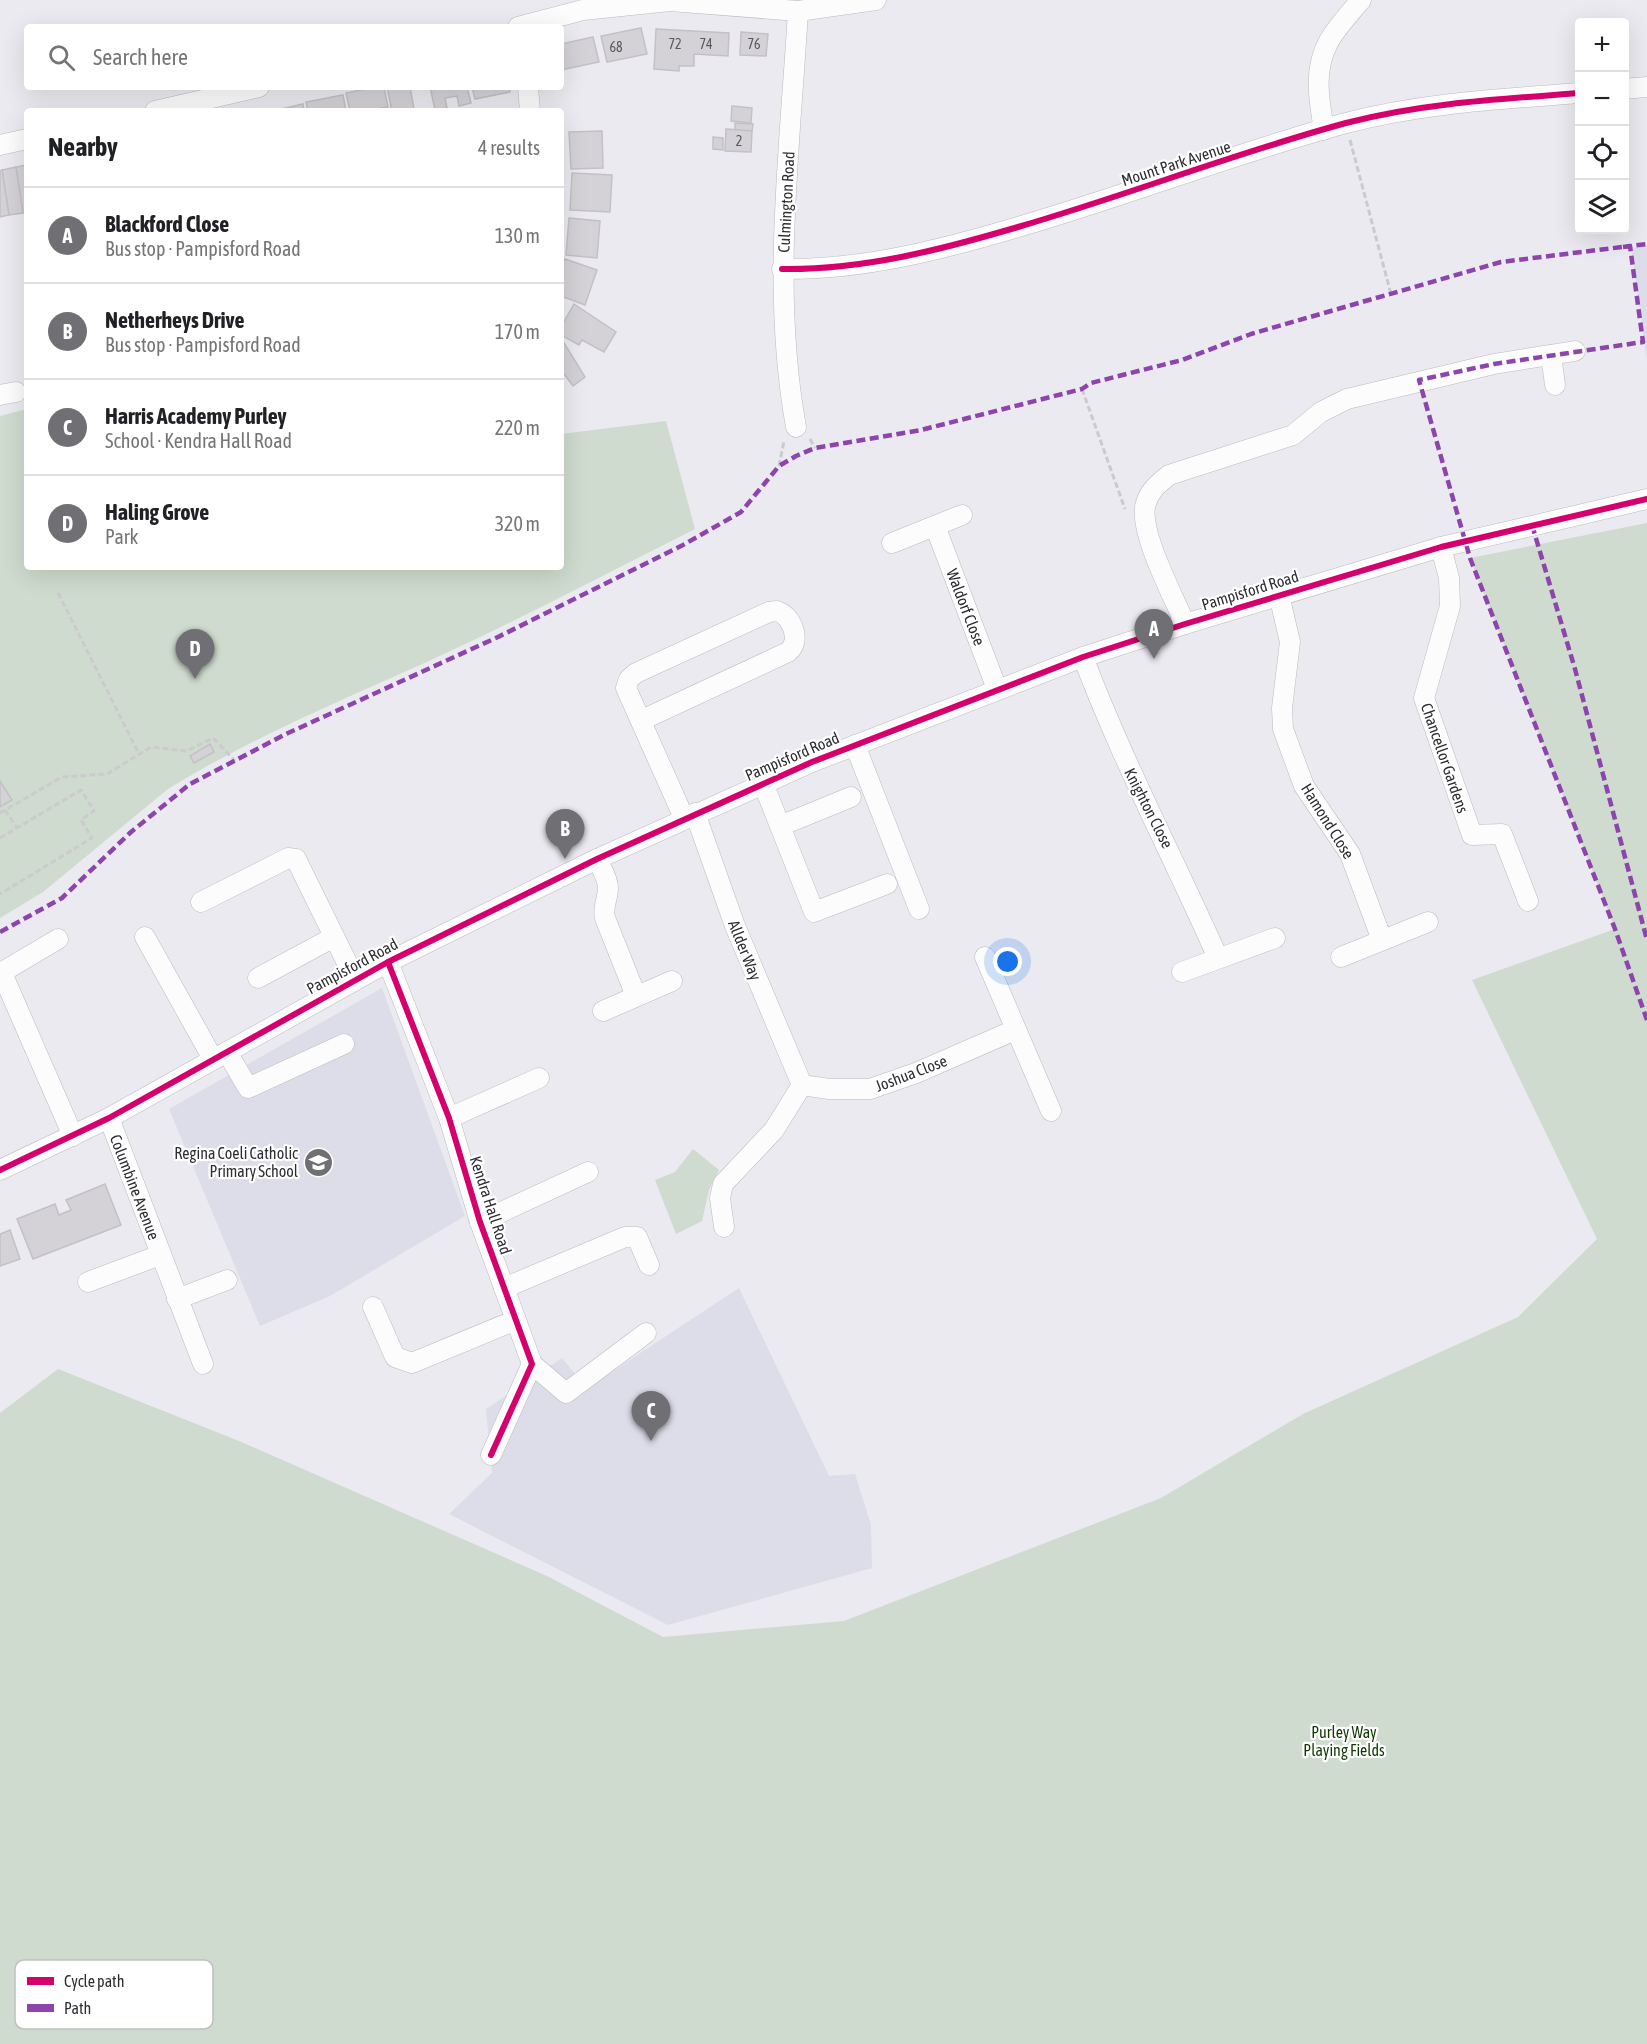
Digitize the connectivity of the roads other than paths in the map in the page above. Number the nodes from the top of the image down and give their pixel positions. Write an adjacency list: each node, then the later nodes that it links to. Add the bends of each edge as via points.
1 (876, 0): 3 (street)
2 (1361, 0): 12 (street, via 1328,41 1321,65 1318,91)
3 (798, 11): 4 (street, via 670,1 583,10); 15 (street, Culmington Road)
4 (529, 24)
5 (1647, 87): 6 (street)
6 (1629, 89)
7 (246, 90): 10 (street)
8 (528, 90): 11 (street)
9 (1575, 93): 12 (street, Mount Park Avenue, via 1440,104)
10 (168, 108)
11 (530, 108)
12 (1324, 130): 15 (street, Mount Park Avenue, via 973,240 829,270)
13 (24, 140): 14 (street)
14 (0, 145)
15 (782, 269): 19 (street, Culmington Road, via 787,376)
16 (1575, 351): 17 (street)
17 (1551, 355): 18 (street); 26 (street, via 1494,364 1347,399 1321,412 1293,435 1169,475 1153,487 1145,506 1146,528)
18 (1555, 385)
19 (796, 428)
20 (1647, 499): 24 (street, Pampisford Road)
21 (962, 514): 22 (street)
22 (936, 526): 23 (street); 28 (street, Waldorf Close)
23 (892, 543)
24 (1441, 547): 25 (street, Pampisford Road); 37 (street, Chancellor Gardens, via 1449,578 1450,606 1424,698 1472,835 1502,834)
25 (1279, 595): 26 (street, Pampisford Road); 45 (street, Hamond Close, via 1290,642 1283,729 1304,786 1350,854)
26 (1185, 624): 27 (street, Pampisford Road)
27 (1083, 657): 28 (street, Pampisford Road); 48 (street, Knighton Close, via 1131,773)
28 (997, 689): 30 (street, Pampisford Road)
29 (642, 720): 29 (street, Allder Way, via 788,651 795,639 787,618 777,611 769,612 636,673 626,688); 33 (street, Allder Way)
30 (855, 744): 31 (street, Pampisford Road); 39 (street)
31 (763, 783): 33 (street, Pampisford Road); 34 (street)
32 (851, 797): 34 (street)
33 (689, 816): 35 (street, Pampisford Road); 60 (street, Allder Way)
34 (780, 826): 36 (street, via 814,912)
35 (597, 859): 49 (street, Pampisford Road); 54 (street, via 608,890 602,908)
36 (887, 884)
37 (1528, 901)
38 (201, 902): 42 (street, via 288,858 296,860)
39 (919, 909)
40 (1428, 922): 45 (street)
41 (145, 937): 58 (street)
42 (334, 937): 51 (street); 52 (street)
43 (1275, 938): 48 (street)
44 (58, 939): 64 (street, via 4,971)
45 (1382, 940): 47 (street)
46 (985, 957): 56 (street)
47 (1341, 957)
48 (1218, 958): 50 (street)
49 (388, 962): 52 (street, Pampisford Road); 63 (street, Kendra Hall Road)
50 (1182, 972)
51 (258, 978)
52 (355, 979): 58 (street, Pampisford Road)
53 (672, 981): 54 (street)
54 (636, 996): 55 (street)
55 (603, 1011)
56 (1015, 1030): 60 (street, Joshua Close, via 870,1089); 61 (street)
57 (344, 1044): 58 (street, via 248,1088)
58 (220, 1055): 62 (street, Pampisford Road)
59 (539, 1078): 63 (street)
60 (802, 1085): 68 (street, via 774,1130 723,1184 720,1198)
61 (1052, 1111)
62 (109, 1118): 64 (street, Pampisford Road); 69 (street, Columbine Avenue)
63 (449, 1118): 67 (street, Kendra Hall Road)
64 (74, 1136): 65 (street, Pampisford Road)
65 (0, 1170)
66 (588, 1172): 67 (street)
67 (480, 1222): 73 (street, Kendra Hall Road)
68 (724, 1227)
69 (160, 1255): 72 (street, Columbine Avenue); 74 (street, Columbine Avenue)
70 (649, 1265): 73 (street, via 637,1237 625,1237)
71 (227, 1280): 74 (street)
72 (88, 1282)
73 (504, 1288): 76 (street, Kendra Hall Road)
74 (177, 1299): 78 (street, Columbine Avenue)
75 (373, 1307): 76 (street, via 395,1357 412,1363)
76 (516, 1320): 79 (street, Kendra Hall Road)
77 (646, 1334): 79 (street, via 566,1393)
78 (203, 1364)
79 (532, 1364): 80 (street)
80 (491, 1455)

